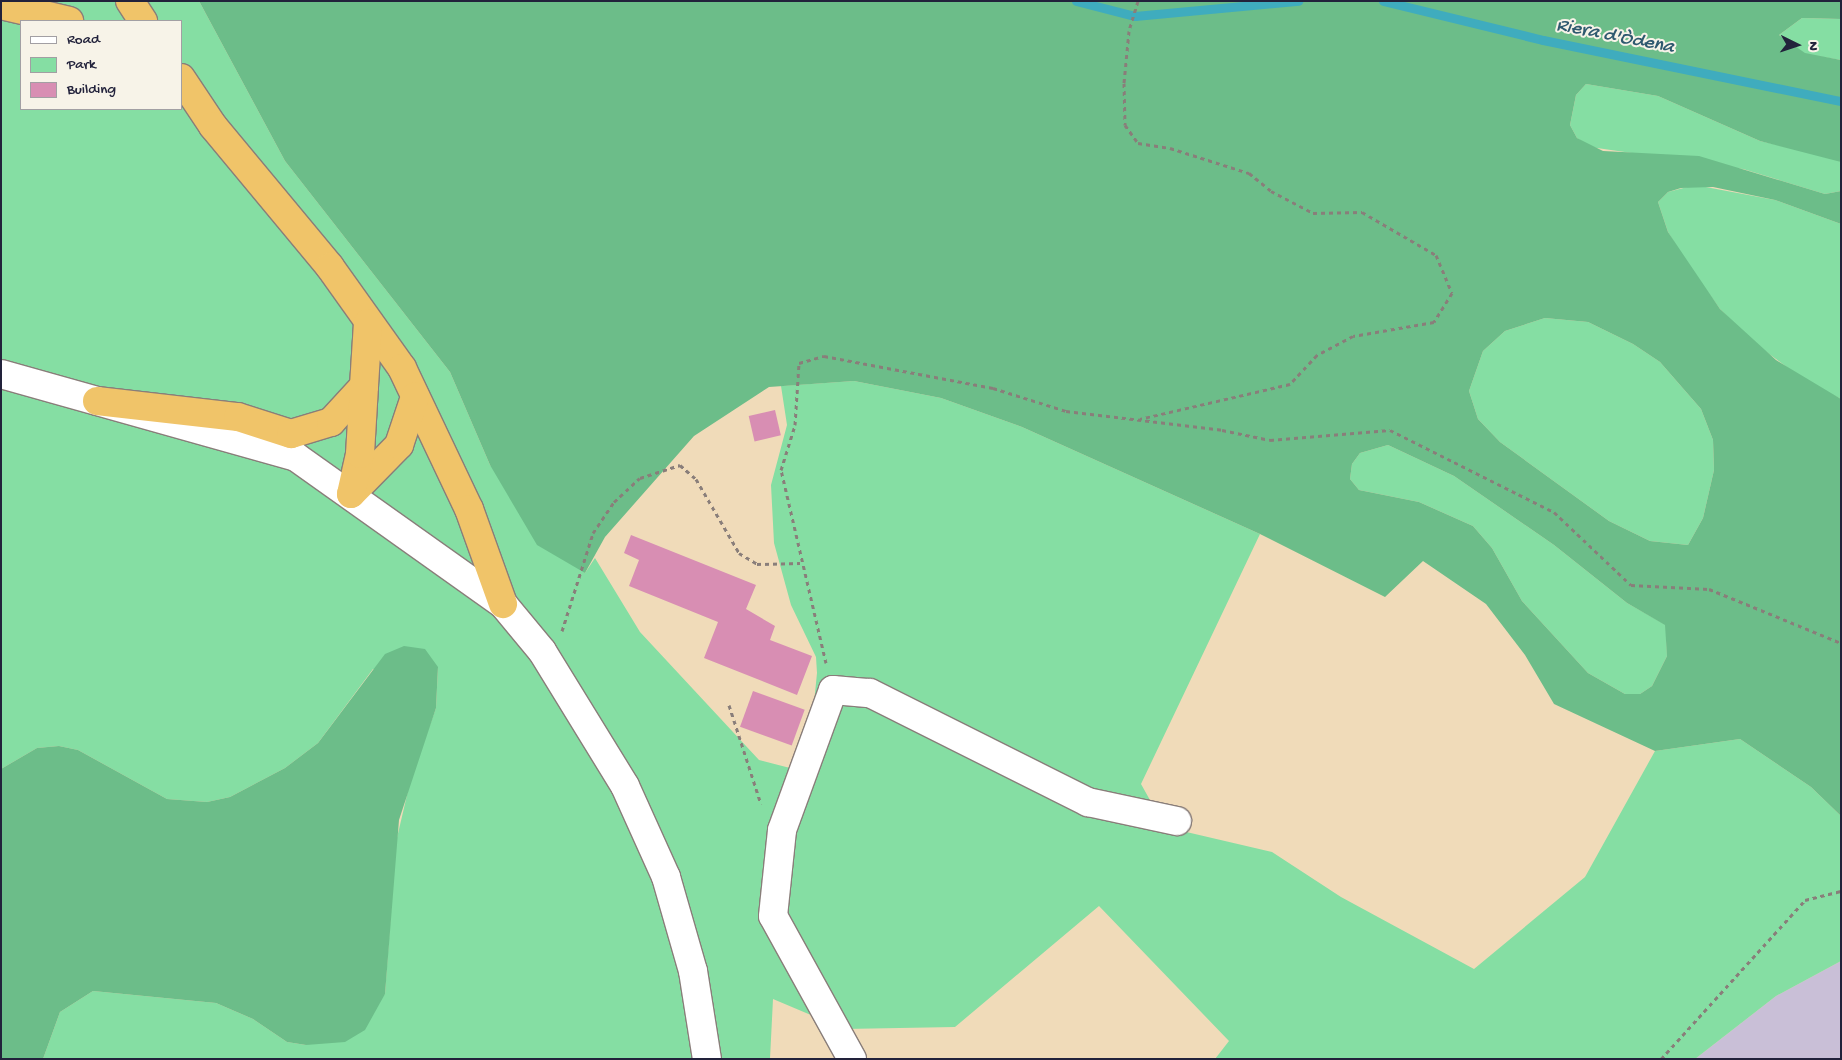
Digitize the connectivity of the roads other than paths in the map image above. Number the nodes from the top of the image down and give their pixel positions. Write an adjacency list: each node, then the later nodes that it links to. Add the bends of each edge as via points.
1 (130, 1): 4 (highway)
2 (1, 4): 3 (highway)
3 (65, 20)
4 (143, 20)
5 (182, 80): 7 (highway)
6 (182, 101): 7 (highway)
7 (213, 126): 8 (highway, via 330,267)
8 (368, 324): 10 (highway); 11 (highway, via 402,368)
9 (1, 374): 12 (street)
10 (364, 386): 12 (highway, via 331,422 291,434 238,417); 13 (highway, via 360,454)
11 (415, 397): 13 (highway, via 398,445); 14 (highway, via 469,509)
12 (97, 401): 13 (street, via 296,457)
13 (351, 494): 14 (street)
14 (503, 604): 16 (street, via 542,651 625,786 666,877 693,971)
15 (1177, 822): 17 (street, via 1088,802 870,693 833,690 780,845 773,916)
16 (707, 1059)
17 (852, 1059)

